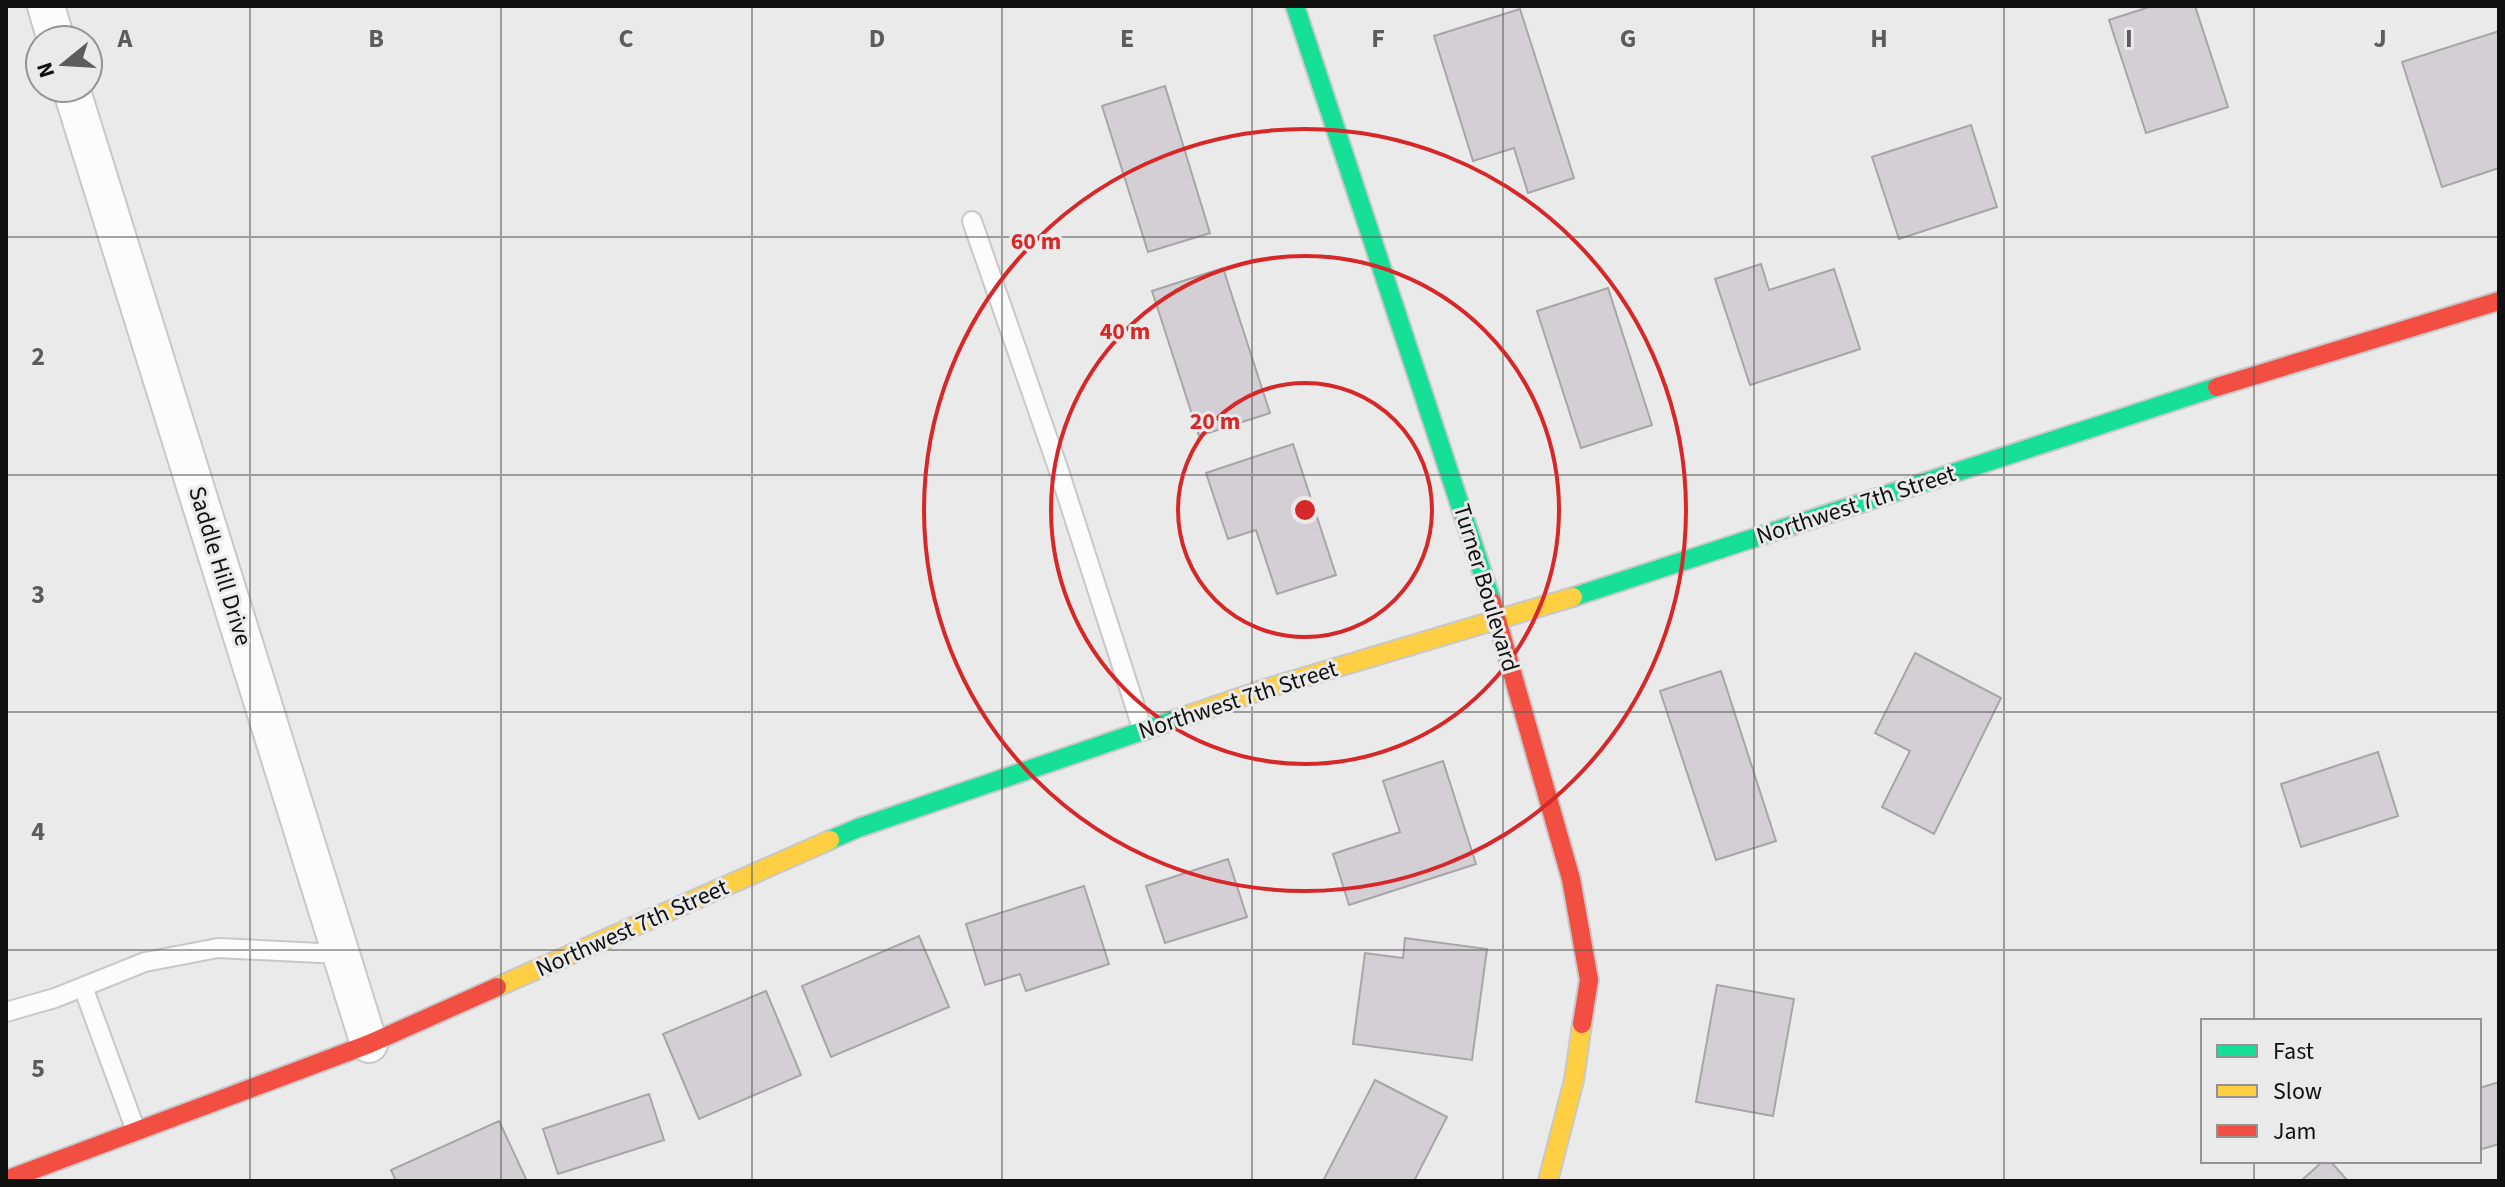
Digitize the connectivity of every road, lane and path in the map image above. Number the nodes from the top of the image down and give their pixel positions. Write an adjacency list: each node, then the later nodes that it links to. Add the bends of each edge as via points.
1 (1295, 6): 5 (street, Turner Boulevard)
2 (76, 104): 7 (street, Saddle Hill Drive)
3 (972, 221): 6 (lane)
4 (2499, 301): 5 (street, Northwest 7th Street)
5 (1498, 621): 6 (street, Northwest 7th Street, via 1268,688); 13 (street, Turner Boulevard, via 1571,879 1589,980 1574,1080)
6 (1143, 731): 10 (street, Northwest 7th Street, via 858,828)
7 (340, 954): 8 (lane, via 218,948 145,962); 10 (street, Saddle Hill Drive)
8 (83, 987): 9 (lane); 11 (lane)
9 (6, 1012)
10 (369, 1044): 11 (street, Northwest 7th Street)
11 (136, 1131): 12 (street, Northwest 7th Street)
12 (6, 1180)
13 (1548, 1181)

